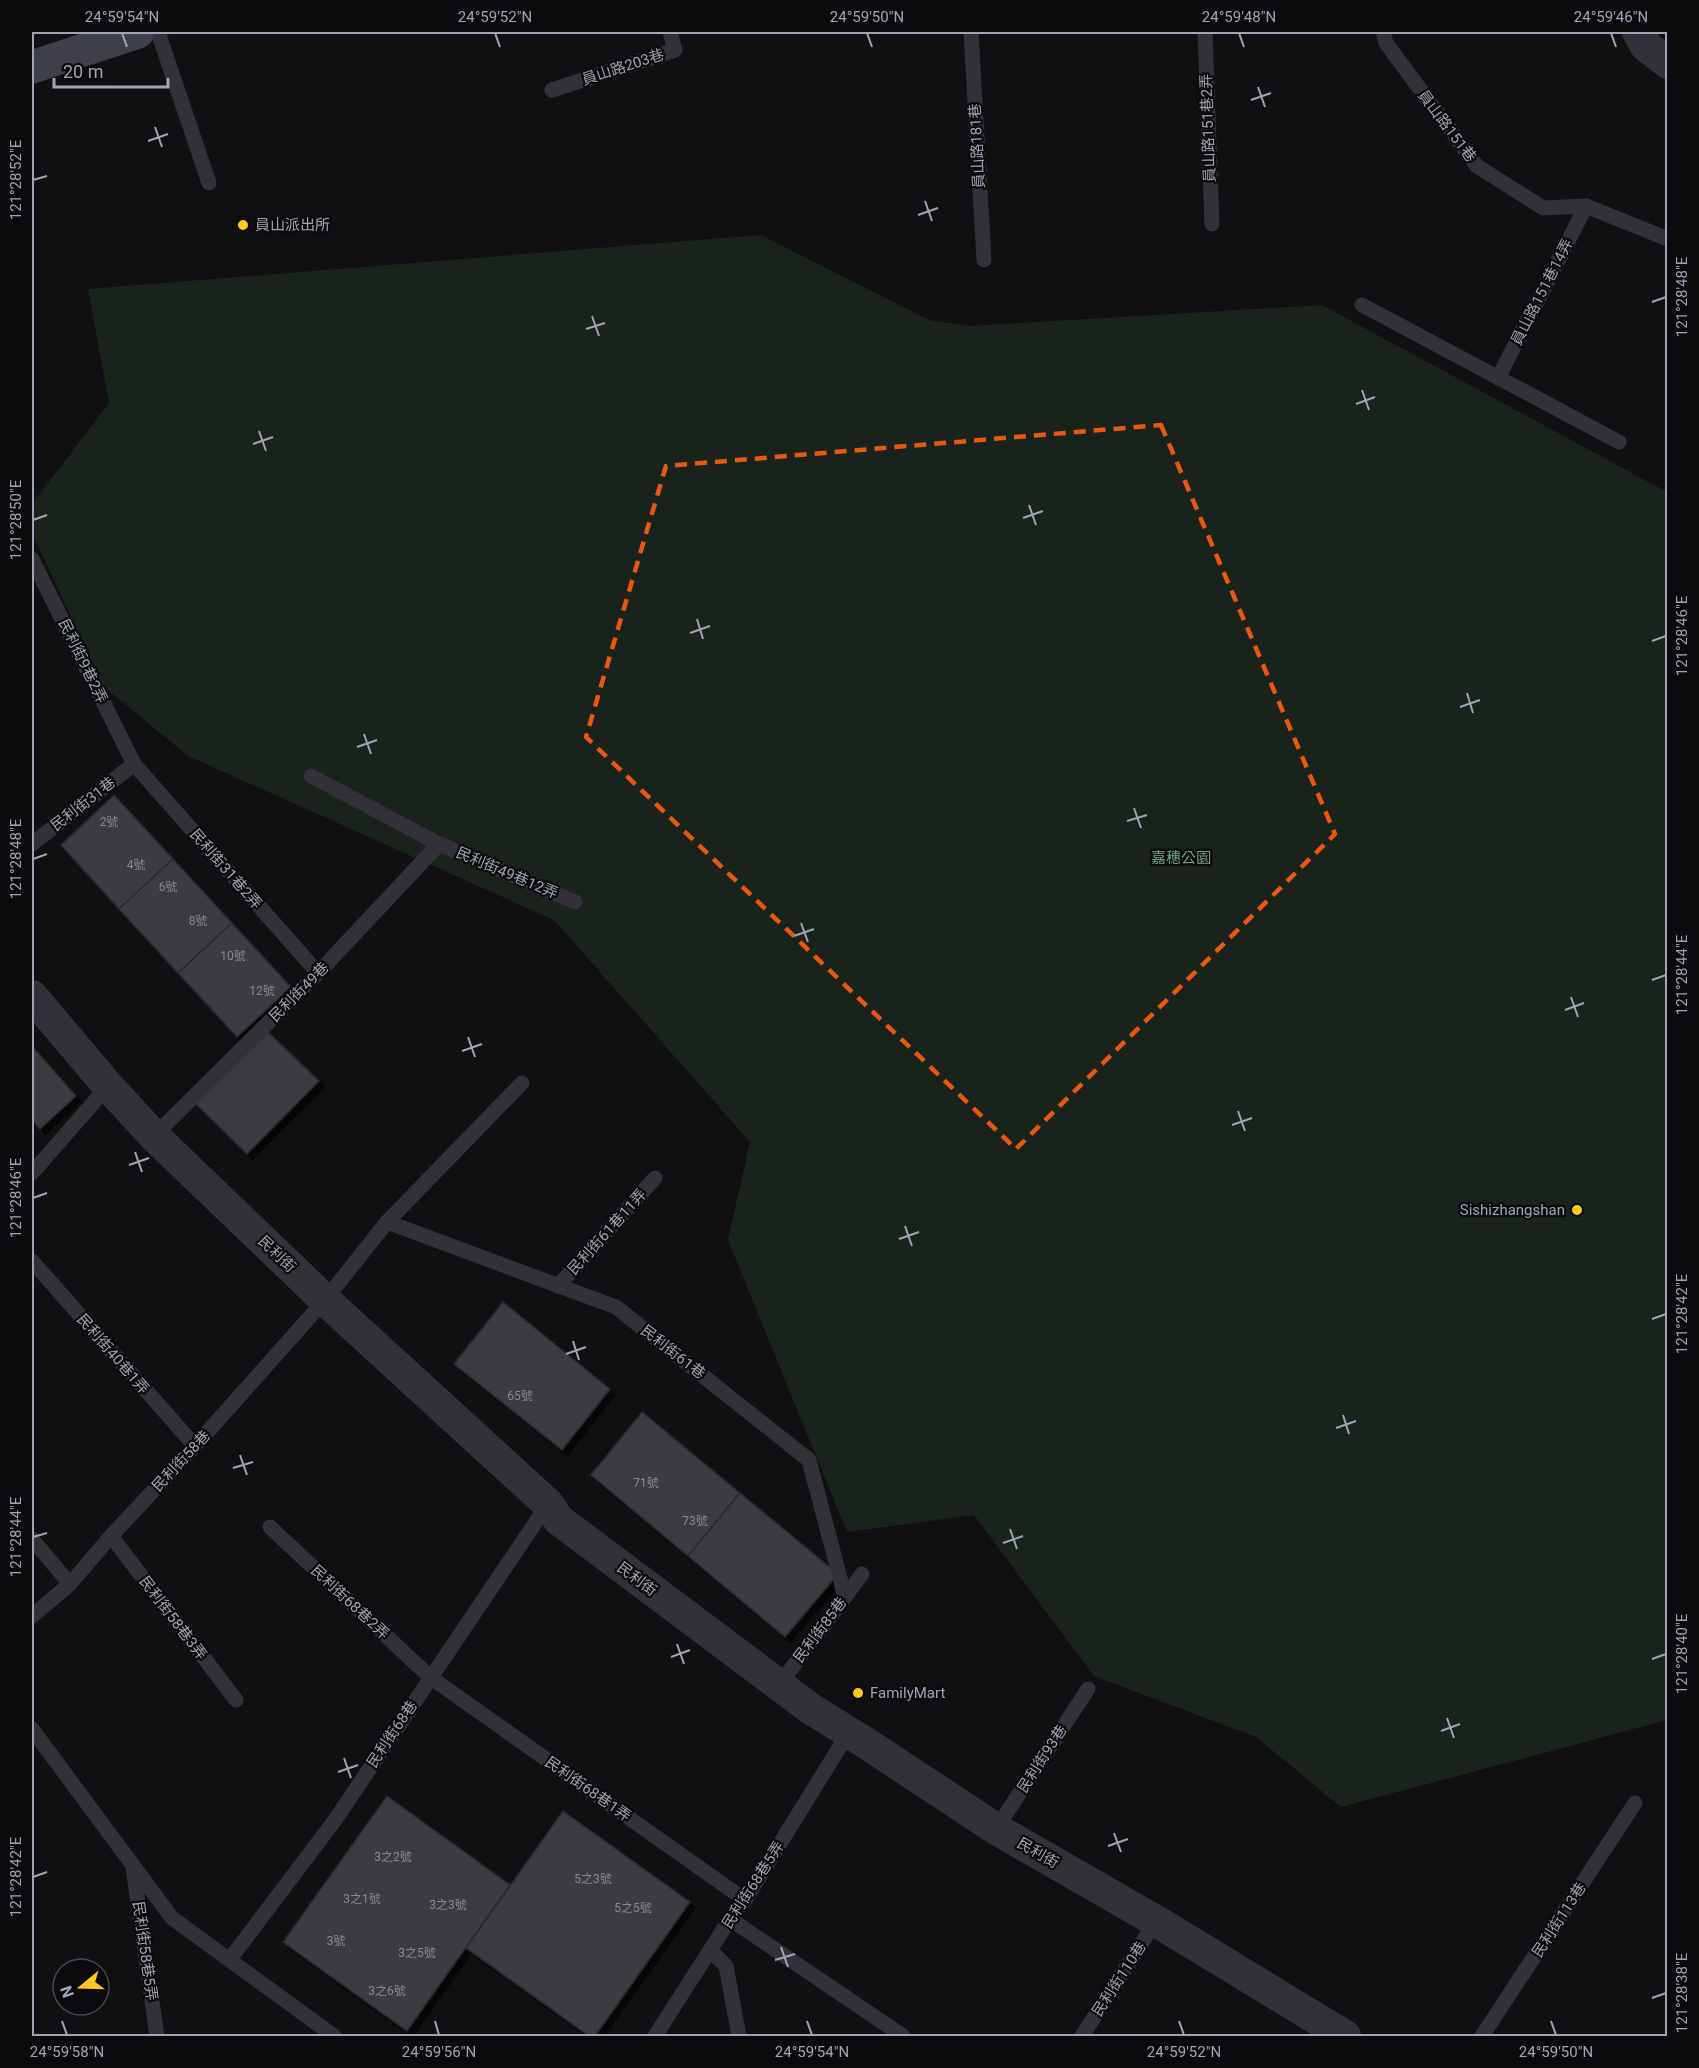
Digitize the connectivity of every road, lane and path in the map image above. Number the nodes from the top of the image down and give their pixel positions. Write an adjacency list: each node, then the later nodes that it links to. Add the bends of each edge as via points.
1 (158, 32): 11 (lane)
2 (670, 32): 10 (lane, 員山路203巷, via 675,50)
3 (970, 32): 15 (lane, 員山路181巷)
4 (1205, 32): 13 (lane, 員山路151巷2弄)
5 (1383, 32): 12 (lane, 員山路151巷, via 1386,43 1477,166 1543,208)
6 (1638, 32): 8 (street, via 1646,46)
7 (127, 33): 9 (street)
8 (1668, 63)
9 (32, 67)
10 (552, 90)
11 (209, 183)
12 (1586, 206): 14 (lane, 員山路151巷); 17 (lane, 員山路151巷14弄)
13 (1212, 224)
14 (1668, 238)
15 (984, 260)
16 (1362, 305): 17 (lane)
17 (1498, 378): 18 (lane)
18 (1619, 442)
19 (32, 559): 20 (lane, 民利街9巷2弄)
20 (134, 764): 22 (lane, 民利街31巷); 25 (lane, 民利街31巷2弄)
21 (311, 776): 23 (lane, 民利街49巷12弄)
22 (32, 844)
23 (439, 844): 24 (lane, 民利街49巷12弄); 25 (lane, 民利街49巷)
24 (575, 902)
25 (318, 973): 29 (lane, 民利街49巷)
26 (32, 996): 28 (street, 民利街)
27 (522, 1083): 32 (lane)
28 (108, 1086): 29 (street, 民利街); 30 (lane)
29 (154, 1136): 35 (street, 民利街)
30 (32, 1173)
31 (655, 1178): 34 (lane, 民利街61巷11弄)
32 (387, 1222): 34 (lane, 民利街61巷); 35 (lane)
33 (32, 1261): 36 (lane, 民利街40巷1弄)
34 (558, 1286): 43 (lane, 民利街61巷, via 616,1307 809,1460)
35 (325, 1300): 36 (lane, 民利街58巷); 37 (street, 民利街)
36 (195, 1446): 39 (lane, 民利街58巷)
37 (548, 1504): 45 (lane, 民利街68巷); 46 (street, 民利街, via 559,1521)
38 (270, 1527): 45 (lane, 民利街68巷2弄)
39 (111, 1536): 42 (lane, 民利街58巷); 48 (lane, 民利街58巷3弄)
40 (32, 1539): 42 (lane)
41 (862, 1574): 43 (lane, 民利街85巷)
42 (70, 1584): 44 (lane, 民利街58巷)
43 (845, 1597): 46 (lane, 民利街85巷)
44 (32, 1616)
45 (430, 1677): 54 (lane, 民利街68巷1弄); 58 (lane, 民利街68巷, via 335,1820)
46 (778, 1685): 50 (street, 民利街)
47 (1088, 1689): 52 (lane, 民利街93巷)
48 (236, 1700)
49 (32, 1729): 53 (lane, 民利街58巷5弄)
50 (849, 1732): 52 (street, 民利街); 54 (lane, 民利街68巷5弄)
51 (1635, 1803): 66 (lane, 民利街113巷)
52 (996, 1829): 56 (street, 民利街)
53 (132, 1865): 58 (lane, 民利街58巷5弄, via 172,1918); 59 (lane, 民利街58巷5弄)
54 (746, 1900): 55 (lane, 民利街68巷5弄)
55 (730, 1919): 57 (lane, 民利街68巷5弄); 63 (lane)
56 (1156, 1921): 64 (lane, 民利街110巷); 65 (street, 民利街)
57 (711, 1951): 61 (lane, 民利街68巷5弄); 62 (lane, via 726,1966)
58 (230, 1959): 60 (lane)
59 (157, 2037)
60 (334, 2037)
61 (655, 2037)
62 (739, 2037)
63 (903, 2037)
64 (1082, 2037)
65 (1345, 2037)
66 (1482, 2037)

